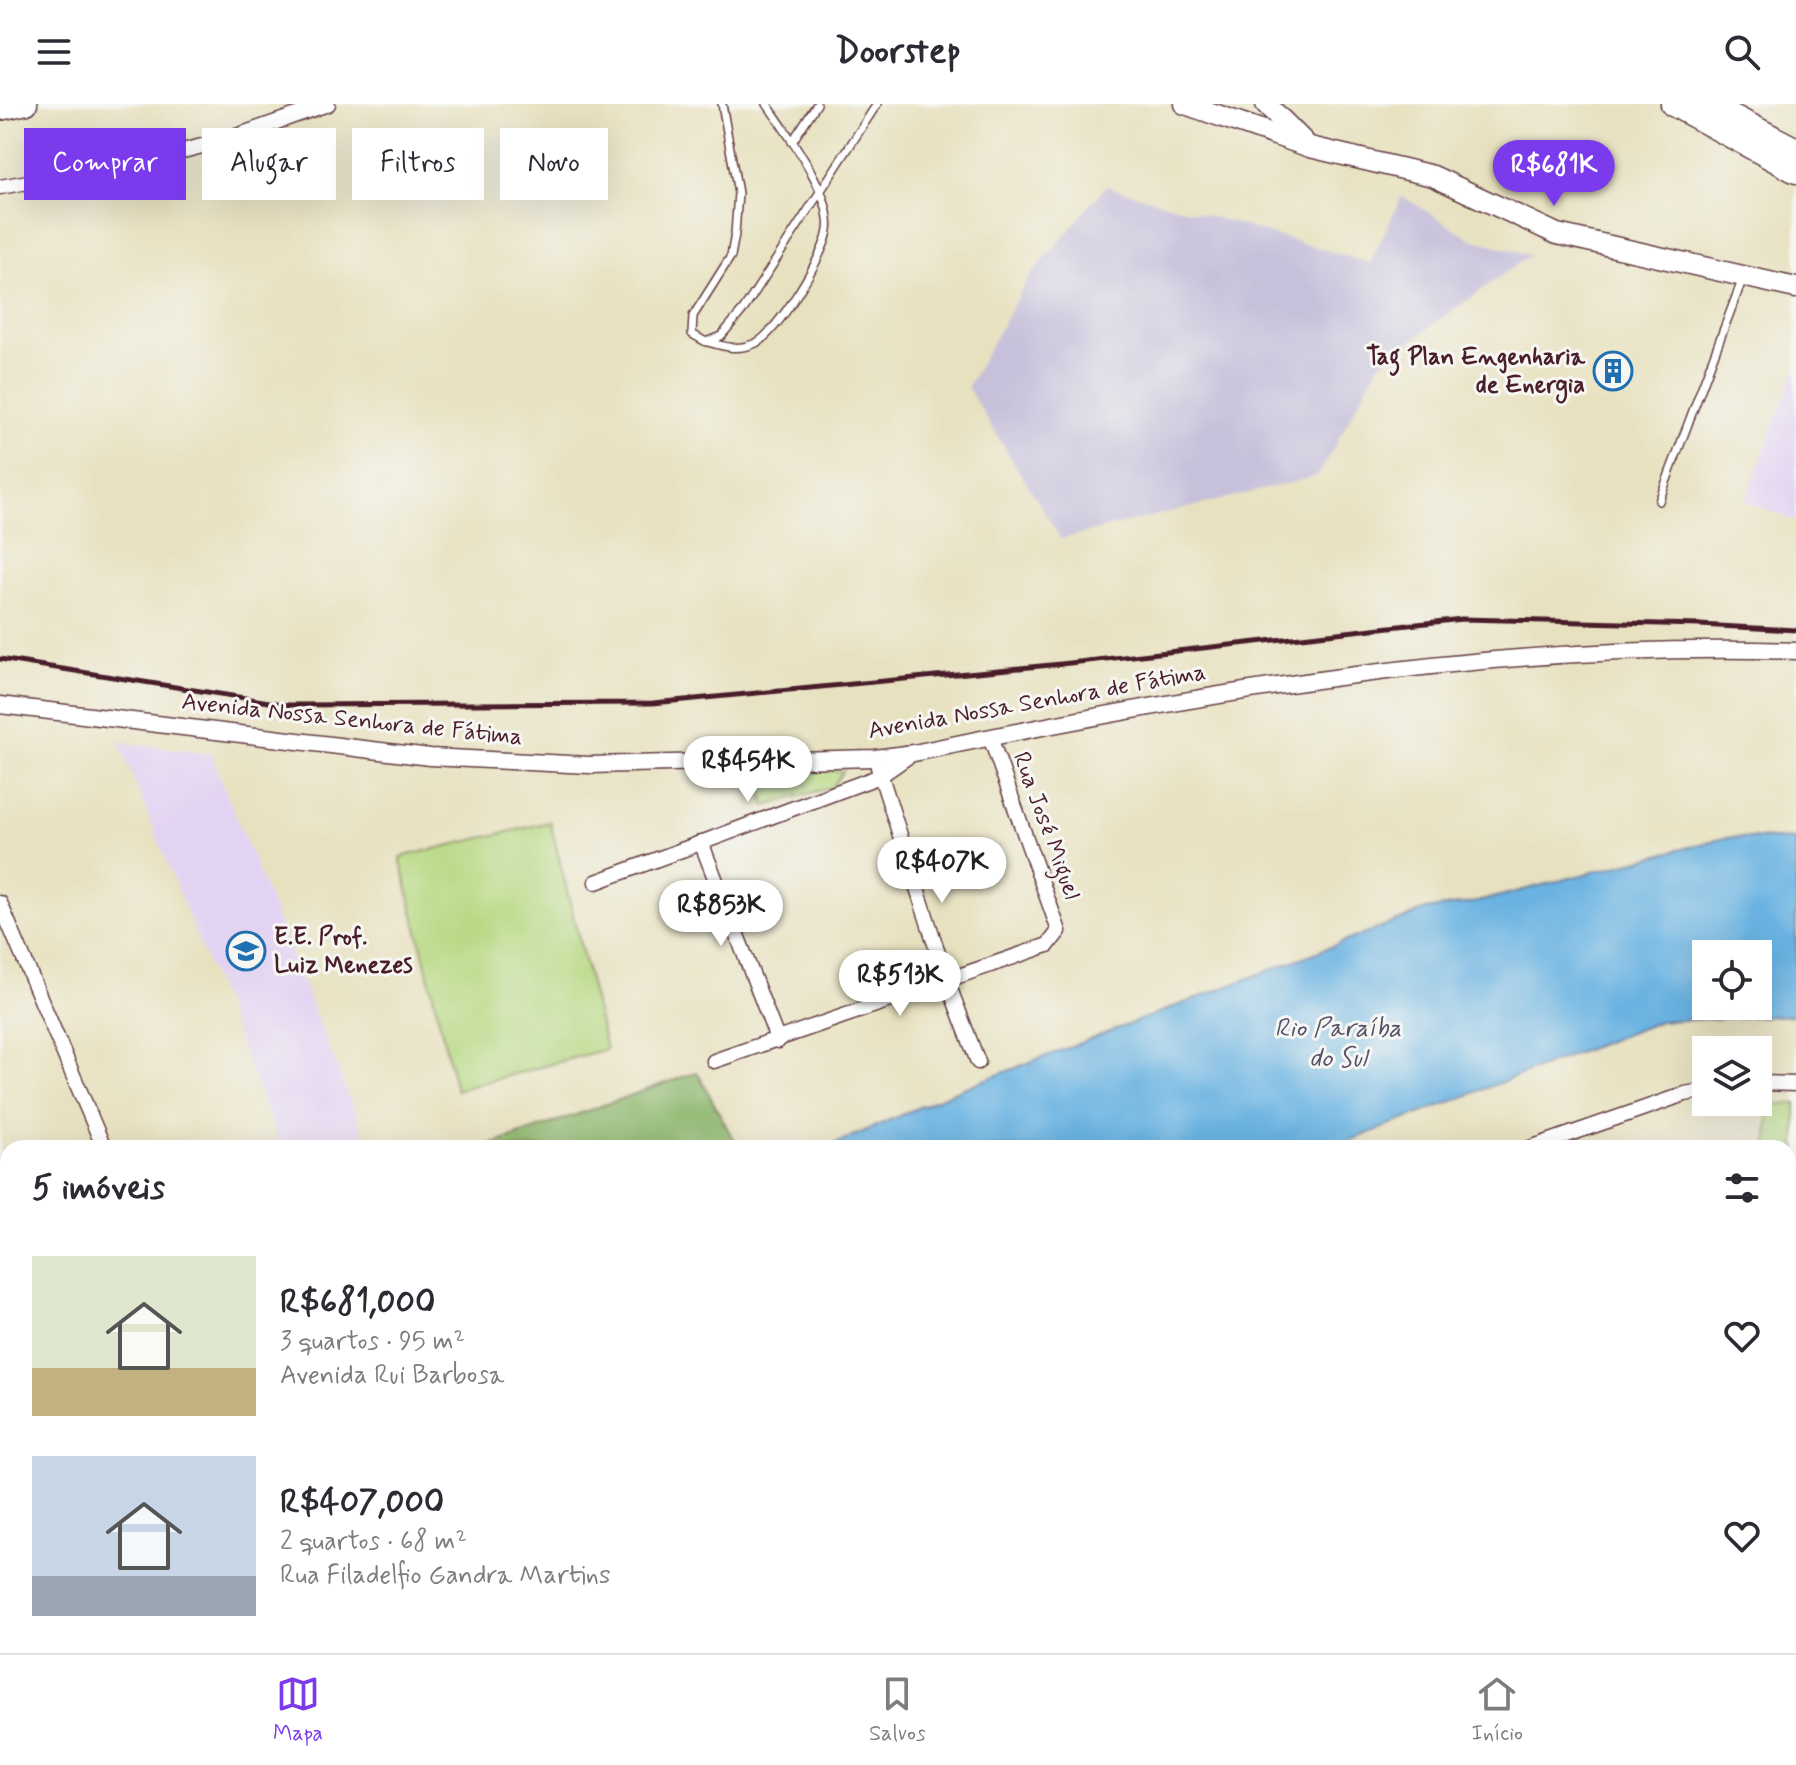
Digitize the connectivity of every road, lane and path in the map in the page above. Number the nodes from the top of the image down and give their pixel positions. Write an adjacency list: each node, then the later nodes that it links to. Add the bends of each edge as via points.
1 (27, 104): 11 (main road)
2 (328, 104): 16 (street, via 145,161)
3 (722, 104): 20 (lane, via 738,193 731,256 693,316 692,334)
4 (767, 104): 12 (lane)
5 (817, 104): 12 (lane)
6 (877, 104): 17 (lane)
7 (1185, 104): 13 (main road)
8 (1266, 104): 13 (main road)
9 (1673, 104): 15 (highway)
10 (1708, 104): 14 (highway)
11 (0, 110)
12 (792, 142): 17 (lane)
13 (1310, 147): 18 (main road, via 1433,176 1557,234)
14 (1796, 150)
15 (1796, 171)
16 (0, 187)
17 (820, 192): 20 (lane, via 744,309 721,336); 20 (lane, via 828,232 776,326 757,342 732,349)
18 (1743, 276): 19 (main road); 21 (lane)
19 (1796, 288)
20 (706, 342)
21 (1659, 501)
22 (1796, 651): 24 (street, Avenida Nossa Senhora de Fátima, via 1663,650 1359,673)
23 (0, 705): 26 (street, Avenida Nossa Senhora de Fátima, via 430,757 589,765)
24 (990, 737): 25 (street, Avenida Nossa Senhora de Fátima); 31 (street, Rua José Miguel, via 1059,931 1048,945)
25 (914, 753): 26 (street, Avenida Nossa Senhora de Fátima); 27 (street)
26 (875, 758): 27 (street)
27 (880, 776): 28 (street); 31 (street)
28 (701, 842): 29 (street); 32 (street)
29 (596, 882)
30 (0, 903): 38 (street)
31 (947, 981): 32 (street); 34 (street)
32 (778, 1041): 33 (street)
33 (714, 1061)
34 (978, 1062)
35 (1772, 1083): 36 (street)
36 (1796, 1084)
37 (1692, 1093): 39 (street)
38 (101, 1140)
39 (1553, 1140)

